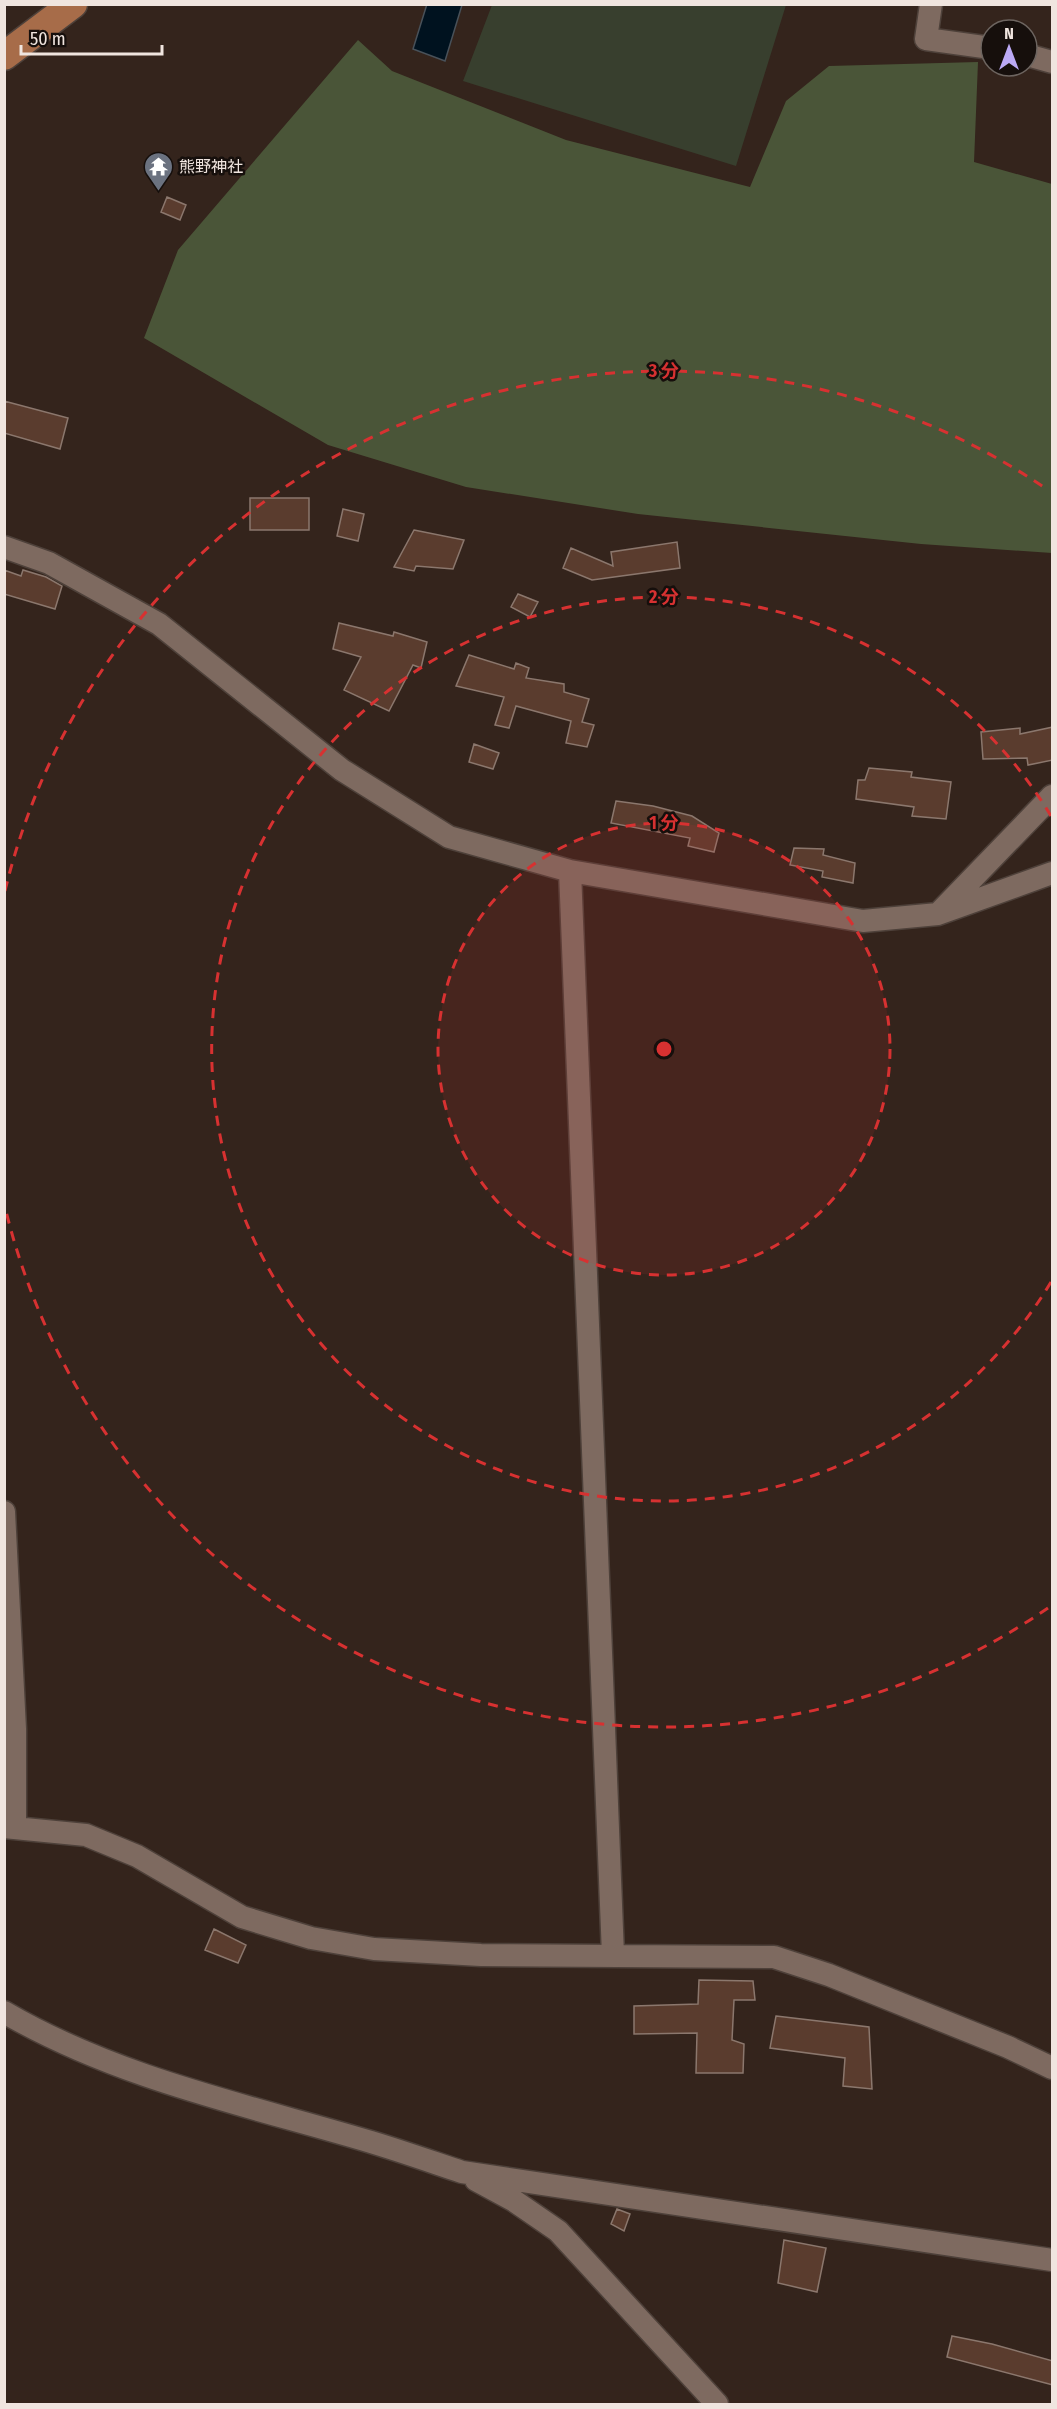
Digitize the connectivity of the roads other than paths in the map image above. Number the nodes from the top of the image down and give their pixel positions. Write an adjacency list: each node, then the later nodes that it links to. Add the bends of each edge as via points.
1 (73, 4): 4 (main road)
2 (931, 4): 3 (street, via 926,39)
3 (979, 46)
4 (4, 56)
5 (4, 547): 7 (street, via 50,562 159,624 342,770 448,837)
6 (1053, 796): 9 (street)
7 (570, 871): 9 (street, via 863,921); 12 (street)
8 (1053, 873): 9 (street)
9 (938, 914)
10 (4, 1512): 11 (street, via 15,1729)
11 (8, 1825): 12 (street, via 86,1835 137,1856 242,1917 311,1938 374,1949 481,1955)
12 (613, 1955): 14 (street, via 774,1957 839,1979)
13 (4, 2012): 15 (street, via 82,2050 151,2077)
14 (1053, 2068)
15 (462, 2172): 16 (street); 17 (street, via 558,2231)
16 (1053, 2260)
17 (717, 2404)

